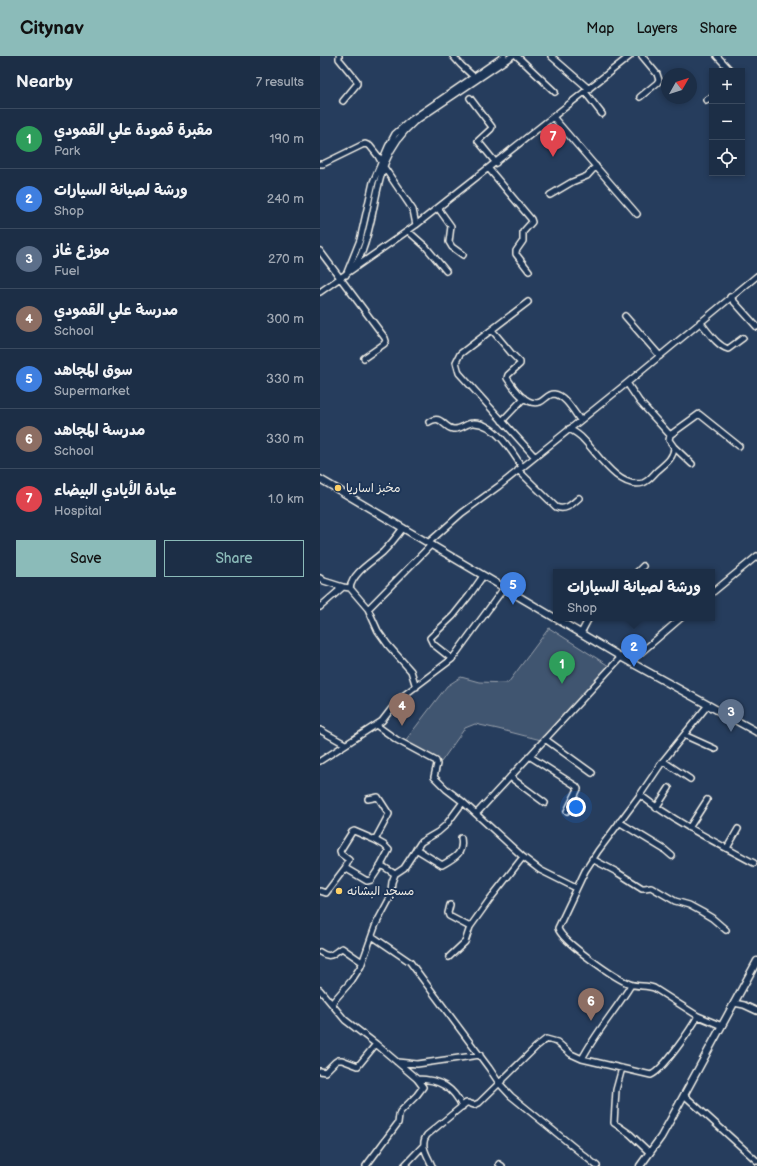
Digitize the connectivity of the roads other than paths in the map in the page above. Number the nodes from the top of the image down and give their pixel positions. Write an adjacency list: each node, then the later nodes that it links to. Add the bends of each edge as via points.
1 (339, 56): 18 (street, via 358,84)
2 (454, 56): 11 (street)
3 (504, 56): 11 (street)
4 (512, 56): 11 (street)
5 (517, 56): 13 (street)
6 (550, 56): 12 (street)
7 (630, 56): 12 (street)
8 (642, 56): 14 (street, via 659,80)
9 (717, 56): 10 (street)
10 (728, 68)
11 (475, 78): 21 (street, via 403,126 392,140); 25 (street, via 405,130 394,144)
12 (587, 91): 19 (street); 20 (street)
13 (555, 92)
14 (640, 97)
15 (470, 98): 22 (street, via 492,127 478,141)
16 (709, 98): 17 (street)
17 (706, 100)
18 (343, 101)
19 (602, 114)
20 (553, 117): 22 (street); 24 (street)
21 (381, 162): 23 (street, via 372,148 366,144); 25 (street); 38 (street, via 373,182 360,240)
22 (496, 163): 26 (street)
23 (320, 164)
24 (596, 166): 27 (street, via 587,176); 29 (street)
25 (384, 167): 30 (street, via 413,210); 34 (street, via 362,252)
26 (489, 168): 28 (street); 36 (street, via 531,219 532,222 523,232 523,241 516,251)
27 (550, 195)
28 (438, 208): 30 (street); 33 (street, via 451,226 449,242)
29 (637, 214)
30 (416, 225): 31 (street)
31 (408, 231): 34 (street); 35 (street, via 426,247)
32 (320, 251): 38 (street)
33 (463, 255)
34 (352, 271): 38 (street)
35 (446, 271)
36 (529, 271)
37 (757, 276): 40 (street)
38 (343, 277): 39 (street); 48 (street, via 386,341)
39 (320, 292)
40 (730, 297): 43 (street); 44 (street)
41 (528, 302): 45 (street)
42 (626, 316): 47 (street)
43 (700, 322): 46 (street, via 725,348 728,349); 47 (street)
44 (757, 327)
45 (492, 330): 50 (street, via 520,362 507,378); 52 (street, via 456,359 459,373)
46 (743, 338)
47 (660, 356): 49 (street)
48 (364, 358)
49 (627, 383): 51 (street); 55 (street, via 643,406)
50 (524, 398): 51 (street, via 538,402 554,394 568,404); 52 (street)
51 (580, 420): 54 (street)
52 (502, 421): 58 (street)
53 (429, 422): 60 (street, via 433,419 439,420 453,429 472,423 485,425 514,455)
54 (569, 429): 57 (street, via 582,437 601,462 620,478 634,482 640,483 649,479 670,459); 58 (street)
55 (670, 435): 56 (street, via 699,414); 57 (street, via 669,440)
56 (739, 446)
57 (674, 447): 59 (street)
58 (535, 457): 60 (street)
59 (692, 464)
60 (520, 469): 62 (street, via 556,507 567,508); 64 (street, via 462,513)
61 (320, 479): 63 (main road)
62 (579, 498)
63 (403, 528): 64 (main road); 71 (street, via 384,551 356,575)
64 (430, 544): 68 (main road); 75 (street)
65 (757, 556): 73 (street)
66 (642, 566): 67 (street)
67 (640, 569)
68 (483, 576): 72 (main road); 82 (street, via 452,616 430,638 433,644)
69 (320, 578): 70 (street)
70 (343, 587): 71 (street); 74 (street)
71 (350, 588): 75 (street)
72 (504, 588): 76 (main road); 82 (street)
73 (715, 591)
74 (320, 607)
75 (368, 609): 84 (street, via 378,631 411,672)
76 (553, 617)
77 (560, 621): 80 (main road)
78 (587, 621): 80 (street)
79 (678, 621): 83 (street)
80 (581, 633): 81 (main road)
81 (621, 657): 83 (main road); 90 (street)
82 (452, 659): 84 (street)
83 (630, 662): 85 (main road)
84 (416, 687): 86 (street, via 399,699 387,716)
85 (708, 705): 88 (main road); 89 (street)
86 (376, 725): 91 (street); 103 (street, via 397,740 436,761 434,778)
87 (320, 730): 91 (street)
88 (757, 732)
89 (684, 735): 92 (street); 95 (street)
90 (545, 739): 93 (street); 96 (street)
91 (345, 744): 94 (street)
92 (715, 749)
93 (529, 756): 97 (street); 106 (street, via 576,786 578,790)
94 (320, 761)
95 (663, 761): 98 (street); 100 (street)
96 (592, 773)
97 (510, 777): 104 (street); 107 (street)
98 (690, 779)
99 (669, 788): 105 (street)
100 (640, 795): 105 (street); 108 (street)
101 (368, 798): 112 (street, via 378,797 389,814)
102 (707, 800): 109 (street)
103 (463, 802): 107 (street); 114 (street, via 446,825 423,840)
104 (545, 803)
105 (656, 808): 109 (street)
106 (567, 811)
107 (476, 814): 116 (street)
108 (619, 822): 115 (street); 117 (street)
109 (689, 828): 113 (street)
110 (738, 828): 113 (street)
111 (460, 838): 114 (street, via 462,846 458,854 442,865)
112 (375, 840): 119 (street, via 389,850); 120 (street, via 352,832 340,850 349,860)
113 (727, 848): 118 (street)
114 (416, 849): 121 (street, via 404,868)
115 (672, 856)
116 (523, 857): 122 (street, via 540,870); 125 (street)
117 (592, 859): 122 (street); 126 (street, via 642,888 651,887 675,901 695,908)
118 (754, 863)
119 (381, 866): 120 (street, via 368,881); 121 (street)
120 (345, 868): 123 (street, via 326,894)
121 (395, 874): 127 (street, via 390,898)
122 (576, 888): 132 (street, via 558,926 559,931 604,970)
123 (320, 892)
124 (450, 905): 125 (street, via 449,916)
125 (470, 927): 129 (street, via 465,942)
126 (726, 930)
127 (372, 936): 131 (street); 140 (street, via 410,962)
128 (320, 952): 131 (street, via 330,956 342,948)
129 (449, 957)
130 (757, 961): 135 (main road)
131 (362, 962): 134 (street, via 352,980)
132 (631, 985): 137 (street, via 648,985); 141 (street, via 590,1043)
133 (320, 990): 134 (street)
134 (332, 1003): 139 (street, via 345,1020)
135 (734, 1003): 136 (street); 138 (main road)
136 (757, 1011)
137 (698, 1016): 138 (street); 143 (street, via 684,1038 653,1075)
138 (722, 1026): 147 (main road)
139 (376, 1044): 142 (street); 144 (street, via 358,1066 342,1060 335,1062 325,1072)
140 (480, 1055): 142 (street, via 417,1064); 146 (street)
141 (582, 1059): 143 (street); 146 (street, via 568,1052 557,1042 546,1039)
142 (396, 1062): 145 (street)
143 (622, 1068): 150 (street, via 616,1094 614,1122)
144 (320, 1071)
145 (417, 1079): 148 (street, via 433,1080 448,1087); 152 (street, via 423,1088 400,1112 398,1123)
146 (499, 1083): 148 (street, via 477,1105 468,1103); 155 (street, via 533,1115)
147 (684, 1095): 150 (main road); 151 (street)
148 (462, 1107): 149 (street, via 427,1135)
149 (423, 1146): 153 (street); 154 (street)
150 (650, 1152): 156 (main road)
151 (757, 1161)
152 (366, 1166)
153 (404, 1166)
154 (432, 1166)
155 (597, 1166)
156 (640, 1166)

